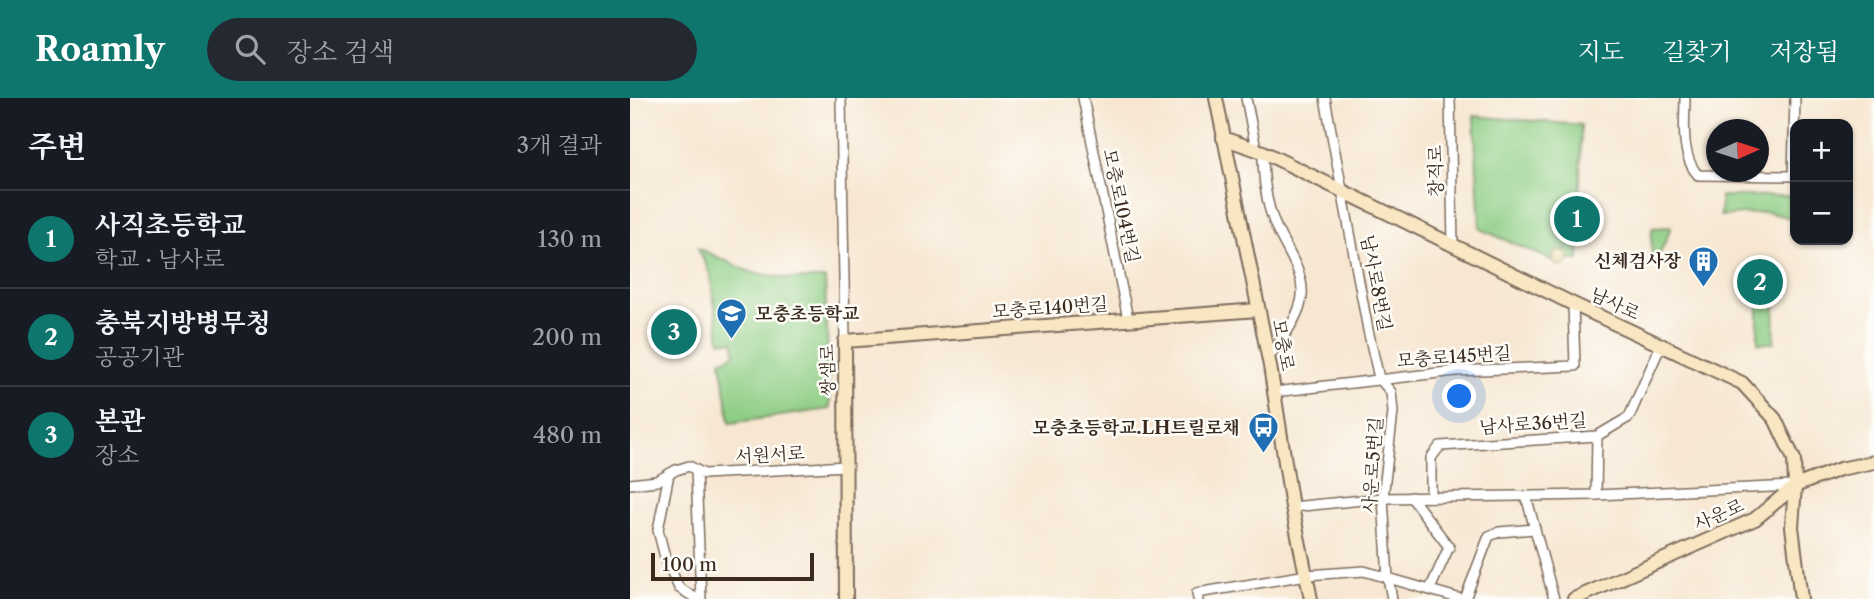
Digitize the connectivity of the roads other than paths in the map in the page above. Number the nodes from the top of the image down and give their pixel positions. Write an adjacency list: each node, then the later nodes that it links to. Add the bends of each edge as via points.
1 (841, 98): 18 (street, 쌍샘로)
2 (1083, 98): 17 (street, 모충로104번길)
3 (1216, 98): 10 (street, 모충로)
4 (1246, 98): 11 (street)
5 (1325, 98): 13 (street, 남사로8번길)
6 (1450, 98): 14 (street, 창직로)
7 (1685, 98): 12 (street, via 1686,144 1698,175)
8 (1795, 98): 9 (street)
9 (1795, 119)
10 (1223, 138): 11 (street, 남사로); 16 (street, 모충로)
11 (1260, 151): 13 (street, 남사로); 20 (street, via 1267,201 1303,293 1296,314)
12 (1790, 175)
13 (1343, 193): 14 (street, 남사로); 21 (street, 남사로8번길)
14 (1453, 244): 15 (street, 남사로)
15 (1573, 304): 19 (street, 남사로); 21 (street, 모충로145번길, via 1575,366)
16 (1258, 310): 17 (street, 모충로140번길); 20 (street, 모충로)
17 (1128, 319): 18 (street, 모충로140번길)
18 (845, 341): 25 (street, 쌍샘로)
19 (1661, 345): 23 (street, via 1629,417); 29 (street, 남사로, via 1742,383 1775,419 1794,459)
20 (1268, 358): 22 (street, 모충로)
21 (1380, 378): 22 (street, 모충로145번길); 34 (street, 사운로5번길, via 1391,392 1393,412)
22 (1274, 392): 35 (street, 모충로)
23 (1597, 436): 30 (street); 33 (street, 남사로36번길, via 1440,446 1431,458)
24 (1874, 462): 29 (street, 사운로)
25 (846, 467): 26 (street, 서원서로, via 704,474); 41 (street, 쌍샘로)
26 (696, 470): 27 (street, 서원서로, via 690,466); 40 (street)
27 (669, 474): 28 (street, 서원서로, via 657,481); 40 (street, via 658,530 679,588)
28 (630, 484)
29 (1795, 486): 30 (street); 47 (street, 사운로, via 1755,519); 48 (street, 남사로, via 1792,527)
30 (1596, 495): 31 (street)
31 (1526, 496): 33 (street); 36 (street)
32 (1411, 497): 33 (street); 34 (street); 39 (street, via 1449,547)
33 (1431, 497)
34 (1383, 498): 35 (street); 38 (street, 사운로5번길)
35 (1292, 507): 37 (street, 모충로)
36 (1535, 529): 45 (street, via 1489,536); 46 (street)
37 (1307, 575): 38 (street, via 1364,571); 42 (street, via 1197,593); 43 (street, 모충로)
38 (1388, 578): 39 (street); 44 (street, 사운로5번길)
39 (1430, 589): 45 (street)
40 (699, 599)
41 (846, 599)
42 (1198, 599)
43 (1311, 599)
44 (1392, 599)
45 (1463, 599)
46 (1554, 599)
47 (1574, 599)
48 (1801, 599)

